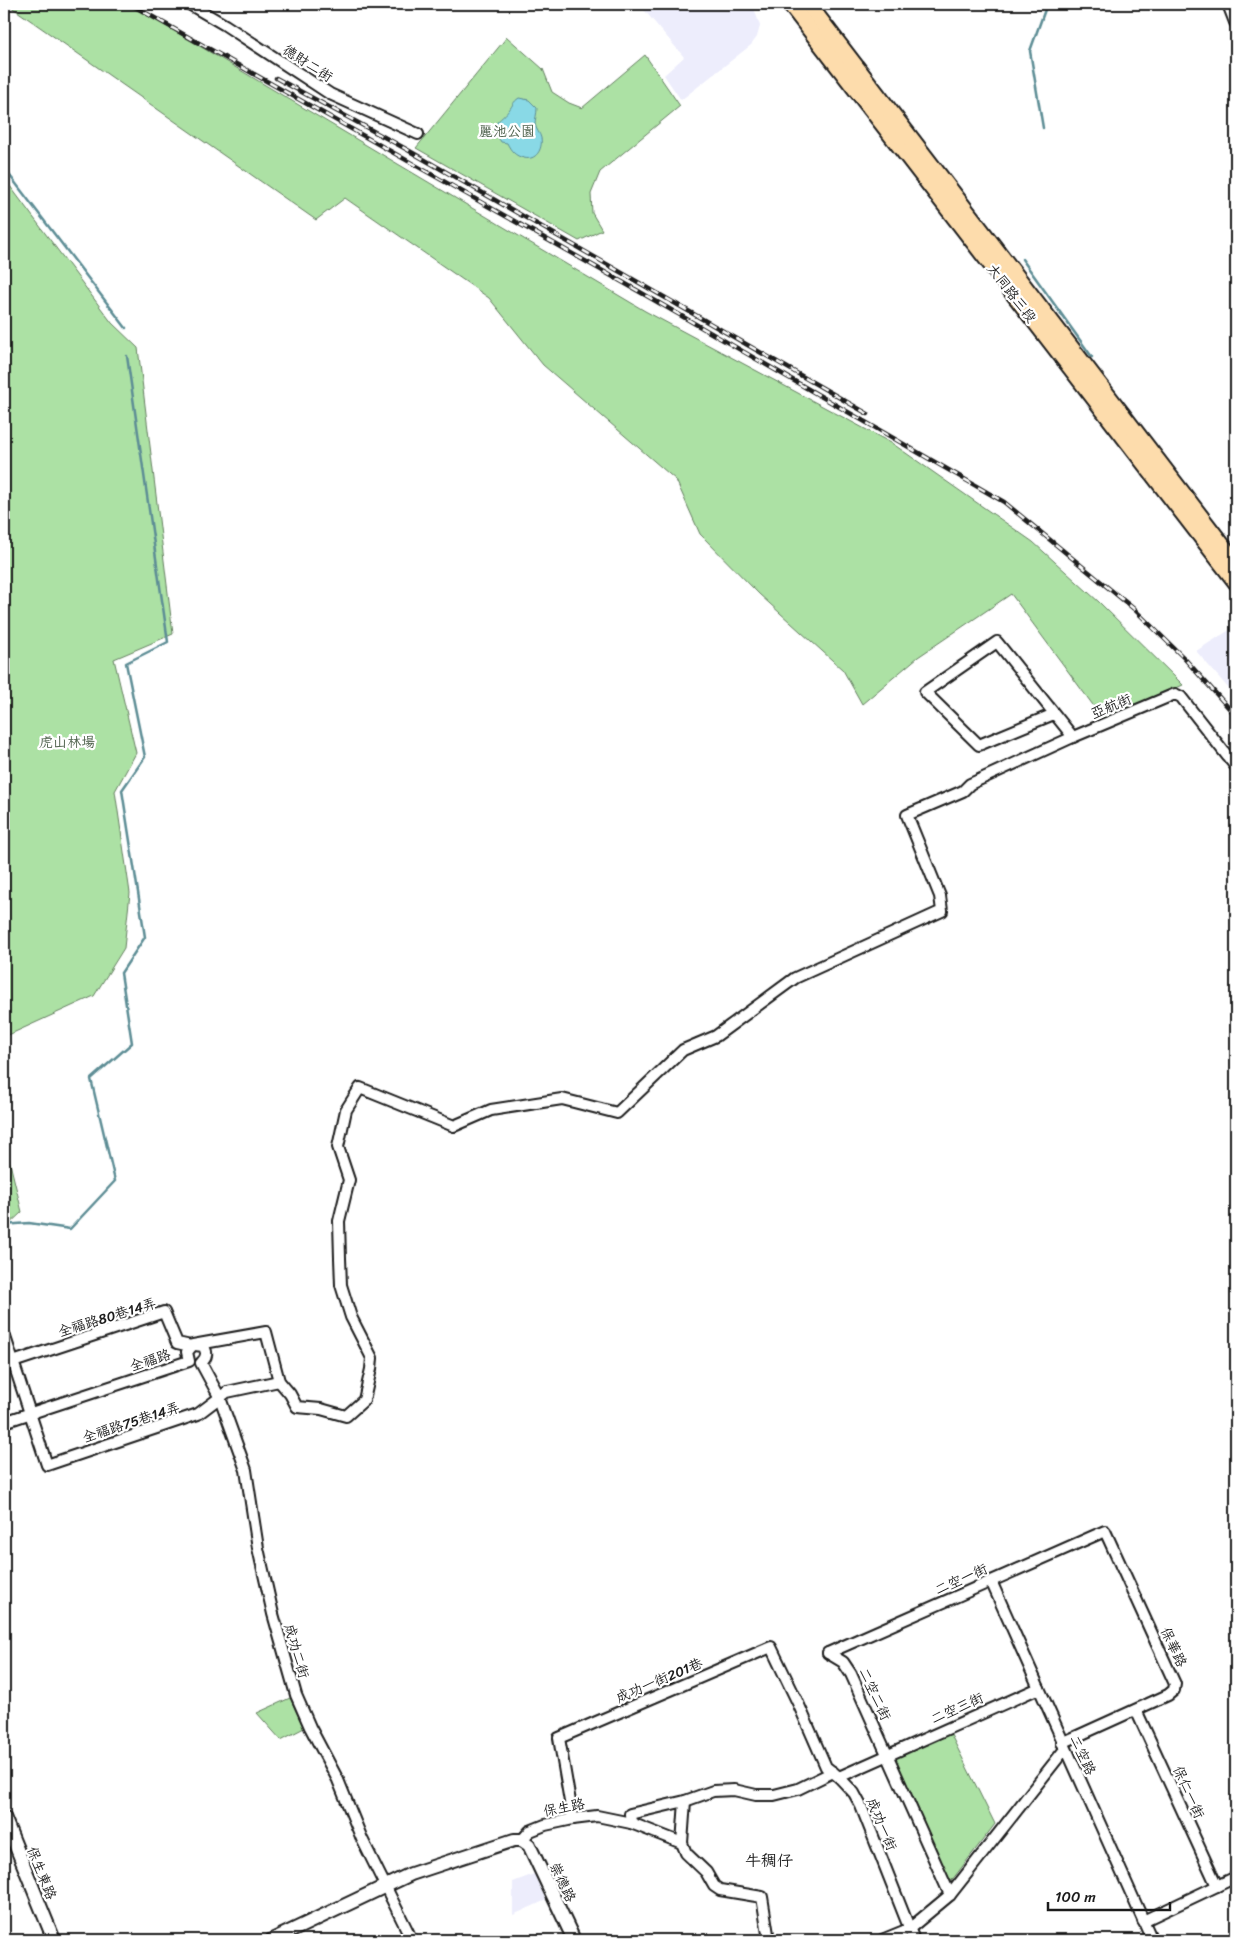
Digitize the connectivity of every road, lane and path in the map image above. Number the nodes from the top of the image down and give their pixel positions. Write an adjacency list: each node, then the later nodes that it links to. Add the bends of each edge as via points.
1 (189, 4): 6 (street, 德財二街, via 330,94)
2 (790, 4): 8 (main road, 大同路三段)
3 (808, 4): 7 (main road, 大同路三段)
4 (1229, 4): 5 (street)
5 (1236, 22)
6 (418, 134)
7 (1236, 563)
8 (1236, 582)
9 (1054, 714): 9 (street, via 980,746 925,692 997,642); 10 (street)
10 (1073, 737): 11 (street, 亞航街, via 1175,694 1181,697); 17 (street, 亞航街, via 907,815 940,896 942,912 794,978 716,1036 683,1050 617,1112 562,1100 491,1110 454,1126 360,1088 346,1110 338,1147 349,1180 339,1221 341,1285 351,1317 372,1358 364,1400 346,1416 297,1407)
11 (1236, 767)
12 (4, 1334): 16 (street)
13 (192, 1346): 14 (street, via 203,1346); 15 (street, 全福路, via 187,1352); 16 (street, 全福路80巷14弄, via 177,1342 164,1312); 17 (street, via 266,1332)
14 (204, 1359): 15 (street, via 195,1364); 18 (street, 成功二街)
15 (189, 1361): 19 (street, 全福路)
16 (8, 1363): 19 (street)
17 (279, 1381): 18 (street, 全福路75巷14弄, via 227,1392)
18 (220, 1398): 19 (street, 全福路75巷14弄, via 198,1414 47,1465); 37 (street, 成功二街, via 246,1470 258,1548 296,1695)
19 (30, 1414): 20 (street, 全福路)
20 (4, 1422)
21 (1105, 1531): 22 (street, 二空一街); 26 (street, 保華路, via 1175,1684 1168,1695)
22 (990, 1581): 24 (street, 二空一街); 25 (street, 二空路)
23 (771, 1647): 29 (street, 成功一街, via 826,1767); 32 (street, 成功一街201巷, via 559,1738)
24 (828, 1653): 28 (street, 二空二街, via 847,1667)
25 (1039, 1688): 27 (street, 二空路); 28 (street, 二空三街)
26 (1136, 1710): 27 (street, 保華路); 38 (street, 保仁一街)
27 (1064, 1746): 39 (street, 保華路); 40 (street, 二空路)
28 (888, 1755): 29 (street, 二空三街); 39 (street, 二空二街)
29 (836, 1775): 30 (street, via 774,1795 713,1791); 41 (street, 成功一街, via 854,1793 861,1806)
30 (685, 1801): 33 (street, via 630,1814); 35 (street)
31 (4, 1817): 42 (street, 保生東路)
32 (573, 1819): 33 (street, 保生路, via 597,1816); 34 (street, 保生路, via 530,1830)
33 (632, 1823): 35 (street, 保生路)
34 (522, 1840): 37 (street, 保生路); 45 (street, 崇德路, via 529,1845)
35 (682, 1843): 46 (street, via 686,1853 706,1872 714,1886 720,1890 762,1897)
36 (1236, 1877): 38 (street)
37 (385, 1885): 43 (street); 44 (street, 成功二街)
38 (1217, 1886): 40 (street)
39 (950, 1895): 41 (street, 保華路)
40 (1143, 1920): 49 (street, 二空路)
41 (909, 1928): 47 (street, 保華路); 48 (street, 成功一街)
42 (54, 1940)
43 (272, 1940)
44 (412, 1940)
45 (574, 1940)
46 (770, 1940)
47 (882, 1940)
48 (914, 1940)
49 (1152, 1940)

